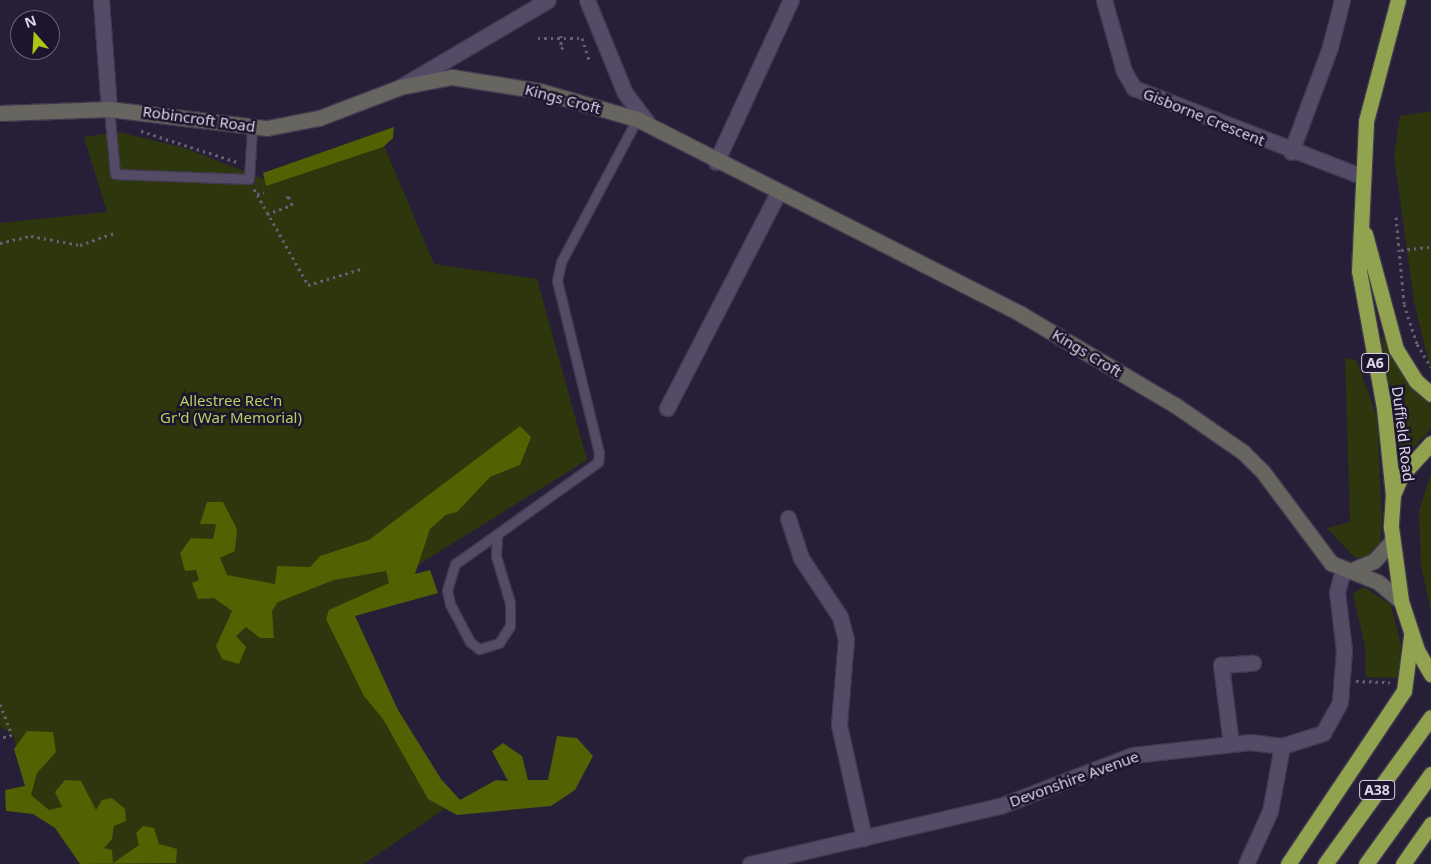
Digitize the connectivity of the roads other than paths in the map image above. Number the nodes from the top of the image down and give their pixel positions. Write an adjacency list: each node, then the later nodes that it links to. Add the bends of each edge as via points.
1 (101, 0): 9 (street)
2 (548, 0): 8 (street, Robincroft Road)
3 (587, 0): 11 (street, via 625,93)
4 (791, 0): 14 (street)
5 (1104, 0): 13 (street, Gisborne Crescent, via 1124,71 1134,88)
6 (1342, 0): 13 (street, via 1330,47)
7 (1398, 0): 15 (highway, Duffield Road / A6, via 1374,79)
8 (400, 87): 11 (street, Kings Croft, via 452,77 482,79); 12 (street, Robincroft Road, via 319,118)
9 (109, 109): 10 (street, Robincroft Road); 12 (street, Robincroft Road, via 167,112); 12 (lane, via 115,174 249,179)
10 (0, 113)
11 (643, 121): 14 (street, Kings Croft); 23 (lane, via 562,262 557,281 600,453 598,462)
12 (252, 128)
13 (1291, 152): 15 (street, Gisborne Crescent)
14 (716, 162): 16 (street, Kings Croft)
15 (1361, 176): 17 (highway, Duffield Road / A6)
16 (778, 193): 19 (street); 25 (street, Kings Croft, via 1021,314 1210,428 1264,472 1331,563)
17 (1364, 230): 18 (highway, Duffield Road / A6, via 1396,349 1416,381); 21 (highway, Duffield Road / A6, via 1360,271 1384,408)
18 (1431, 394)
19 (667, 408)
20 (1431, 443): 21 (highway, A6, via 1409,463)
21 (1393, 495): 24 (highway, A6)
22 (788, 518): 35 (street, via 801,558 840,617 846,639 839,725)
23 (498, 535): 23 (lane, via 496,556 510,603 510,626 499,642 479,649 460,625 447,590 463,555)
24 (1392, 541): 25 (street, via 1374,561); 26 (highway, A6)
25 (1346, 571): 26 (street, Kings Croft, via 1378,582); 32 (street, Devonshire Avenue, via 1338,592 1343,682 1330,726)
26 (1401, 601): 27 (highway, A6)
27 (1411, 636): 29 (highway, A6); 38 (highway, via 1404,690)
28 (1252, 663): 31 (street, via 1221,665)
29 (1431, 674)
30 (1431, 717): 39 (highway, A38)
31 (1231, 744): 32 (street, Devonshire Avenue); 35 (street, Devonshire Avenue, via 1133,755 1000,806)
32 (1282, 746): 37 (street, via 1270,811)
33 (1431, 774): 40 (highway, A38)
34 (1431, 824): 41 (highway)
35 (864, 838): 36 (street, Devonshire Avenue)
36 (750, 864)
37 (1246, 864)
38 (1288, 864)
39 (1325, 864)
40 (1366, 864)
41 (1403, 864)

